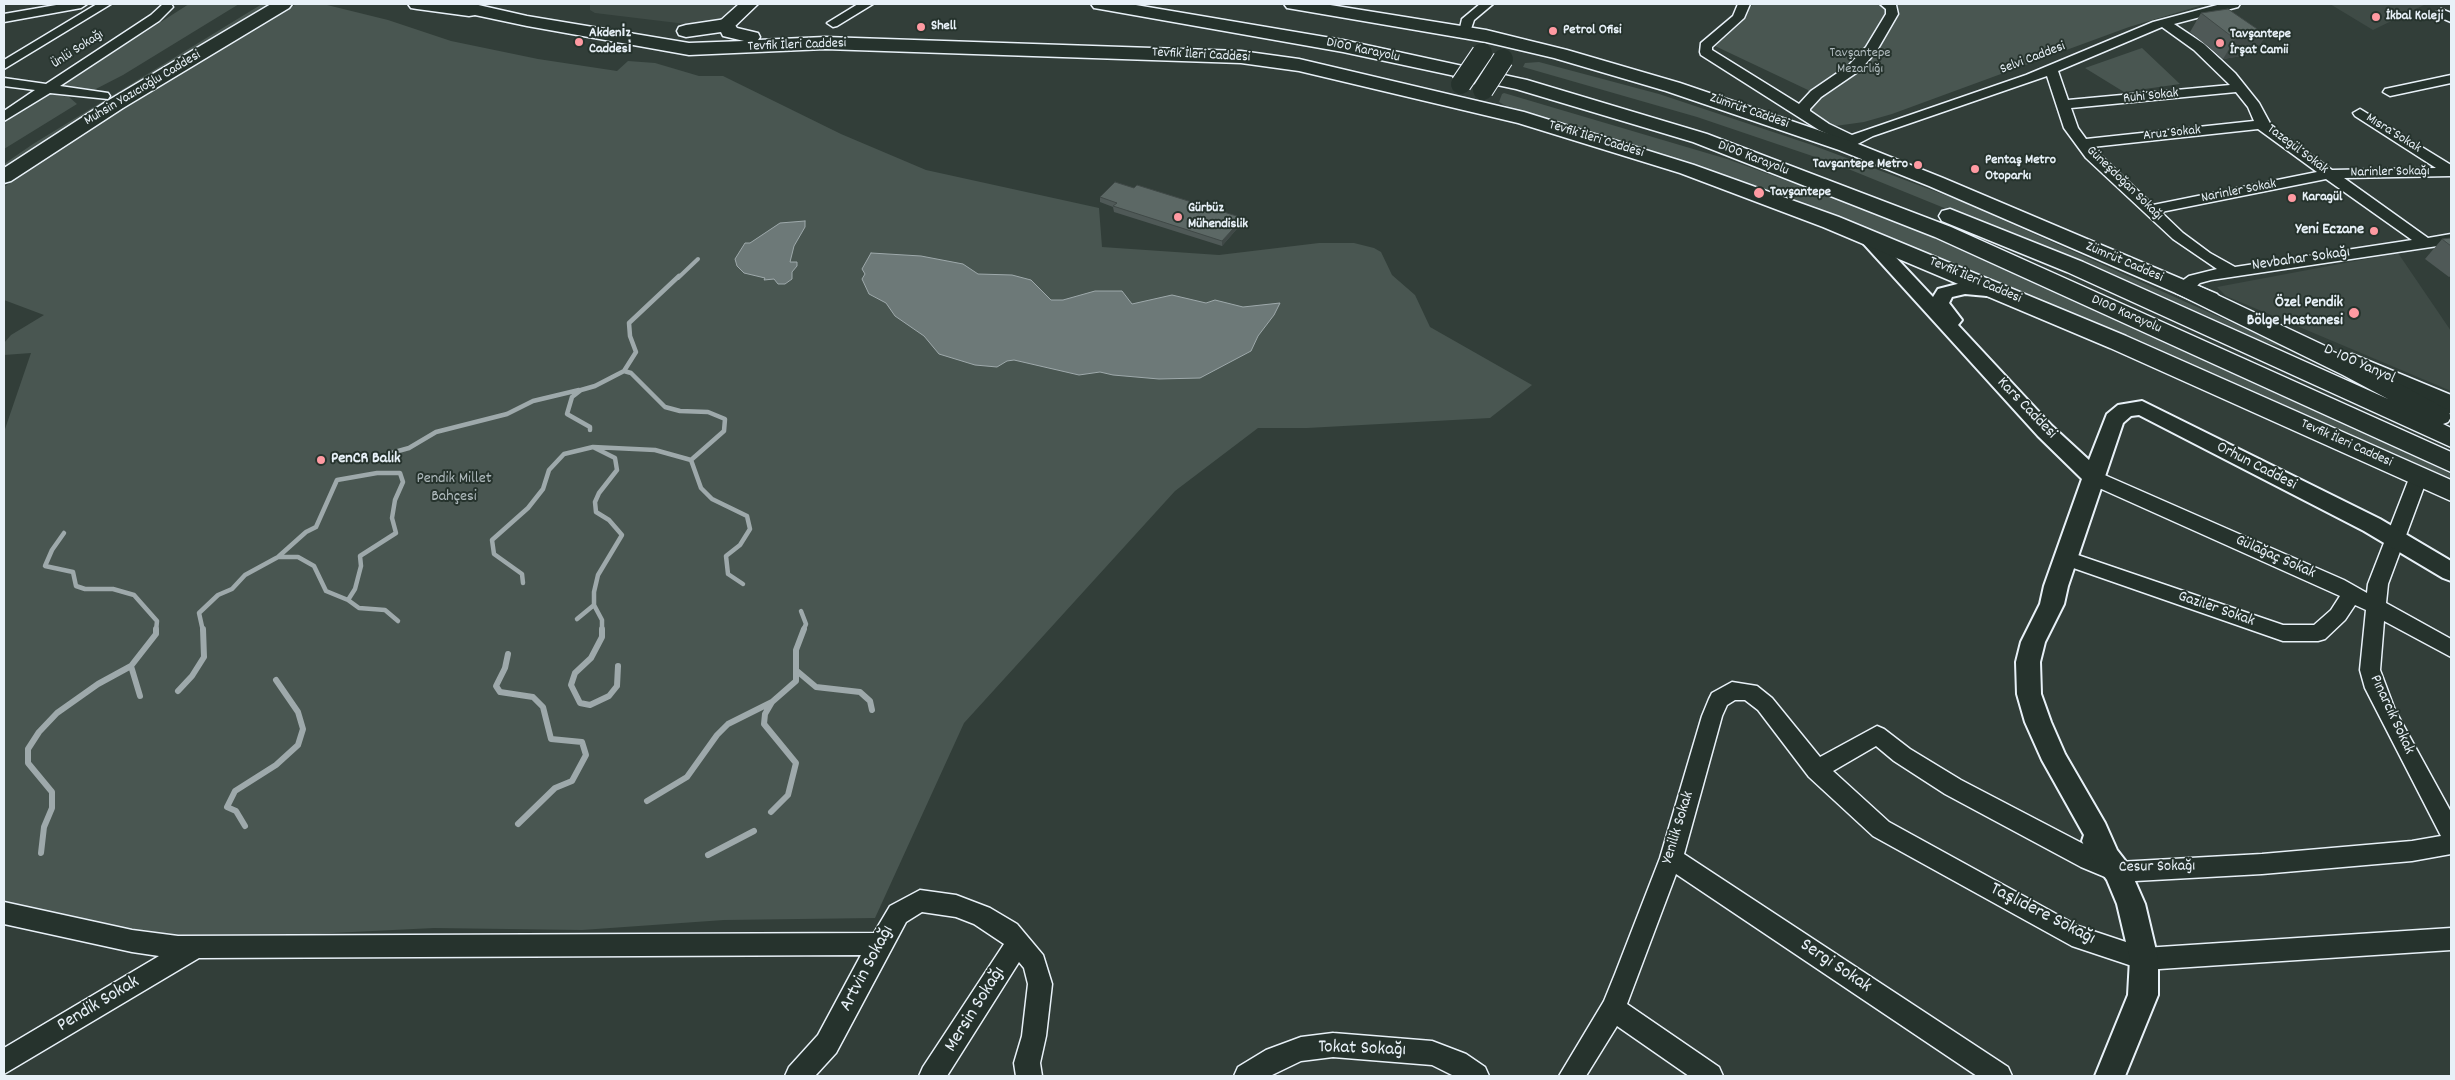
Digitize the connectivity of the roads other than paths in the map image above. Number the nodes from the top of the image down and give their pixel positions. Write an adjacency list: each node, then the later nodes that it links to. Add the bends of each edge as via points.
1 (81, 4): 19 (street)
2 (105, 4): 27 (street)
3 (152, 4): 33 (street, Ünlü Sokağı, via 167,6 155,18)
4 (254, 4): 37 (main road, Muhsin Yazıcıoğlu Caddesi)
5 (283, 4): 49 (main road, Muhsin Yazıcıoğlu Caddesi, via 116,104)
6 (416, 4): 18 (main road)
7 (451, 4): 18 (main road, Tevfik İleri Caddesi)
8 (520, 4): 24 (main road, Tevfik İleri Caddesi)
9 (749, 4): 22 (main road)
10 (867, 4): 20 (street)
11 (1100, 4): 61 (main road, D100 Karayolu, via 1344,46 1520,84 1700,138 1943,232)
12 (1178, 4): 59 (main road, D100 Karayolu, via 1339,31 1493,67 1759,144 2075,267)
13 (1292, 4): 23 (main road, Zümrüt Caddesi)
14 (1487, 4): 23 (street, via 1468,20)
15 (1744, 4): 39 (street, via 1738,18 1706,46 1706,52)
16 (1886, 4): 39 (street, via 1892,8 1892,14 1871,49 1854,68 1816,94 1803,108)
17 (2234, 4): 21 (street, Selvi Caddesi)
18 (498, 15): 24 (main road, Tevfik İleri Caddesi)
19 (6, 19)
20 (833, 23)
21 (2164, 23): 28 (street, Selvi Caddesi); 32 (street, Tazegül Sokak, via 2211,57)
22 (726, 24): 24 (main road); 25 (main road, via 730,32 747,37)
23 (1465, 32): 26 (main road, Zümrüt Caddesi); 34 (main road, bridge, via 1482,43 1482,53 1461,84 1437,92)
24 (684, 39): 25 (main road, Tevfik İleri Caddesi, via 710,49)
25 (824, 43): 34 (main road, Tevfik İleri Caddesi, via 1241,57 1299,65)
26 (1560, 54): 42 (main road, bridge, via 1502,59 1482,90 1497,107); 44 (main road, Zümrüt Caddesi)
27 (4, 65)
28 (2051, 70): 38 (street, Güneşdoğan Sokağı); 44 (street, Selvi Caddesi)
29 (2451, 78): 30 (street)
30 (2436, 81): 35 (street); 36 (street)
31 (4, 82): 33 (street)
32 (2239, 88): 38 (street, Ruhi Sokak); 43 (street, Tazegül Sokak, via 2254,106)
33 (46, 89): 37 (street); 41 (street, Ünlü Sokağı)
34 (1405, 90): 42 (main road, Tevfik İleri Caddesi)
35 (2451, 90)
36 (2390, 92)
37 (102, 96): 46 (main road, Muhsin Yazıcıoğlu Caddesi)
38 (2062, 106): 45 (street, Güneşdoğan Sokağı)
39 (1803, 113): 44 (street)
40 (2360, 113): 47 (street, Mısra Sokak)
41 (4, 117)
42 (1524, 118): 51 (main road, Tevfik İleri Caddesi, via 1687,169)
43 (2262, 124): 45 (street, Aruz Sokak); 48 (street, Tazegül Sokak)
44 (1849, 143): 55 (main road, Zümrüt Caddesi)
45 (2082, 144): 50 (street, Güneşdoğan Sokağı)
46 (4, 156)
47 (2451, 171): 48 (street, Narinler Sokağı)
48 (2328, 174): 50 (street, Narinler Sokak); 53 (street, Tazegül Sokak)
49 (4, 178)
50 (2150, 210): 54 (street, Güneşdoğan Sokağı, via 2185,241)
51 (1867, 237): 56 (main road, Tevfik İleri Caddesi); 60 (street, Kars Caddesi, via 2045,431)
52 (2451, 239): 53 (street, Nevbahar Sokağı)
53 (2424, 242): 54 (street, Nevbahar Sokağı)
54 (2231, 271): 55 (street, Nevbahar Sokağı, via 2195,279)
55 (2184, 288): 57 (main road, D-100 Yanyol); 58 (main road, via 2352,369)
56 (2002, 292): 60 (street, Kars Caddesi, via 1956,289 1945,293 1939,303); 62 (main road, Tevfik İleri Caddesi)
57 (2451, 405)
58 (2451, 423)
59 (2451, 438)
60 (2067, 450): 63 (street)
61 (2451, 463)
62 (2419, 476): 64 (main road, Tevfik İleri Caddesi); 65 (street, Pınarcık Sokak)
63 (2094, 478): 65 (street, Orhun Caddesi, via 2114,419 2125,410 2142,408); 66 (street); 68 (street, Gülağaç Sokak)
64 (2451, 491)
65 (2396, 538): 67 (street, Orhun Caddesi); 69 (street, Pınarcık Sokak, via 2378,584)
66 (2066, 558): 68 (street, Gaziler Sokak, via 2283,633 2318,633 2338,615); 75 (street, via 2052,604 2029,655 2029,694 2048,746)
67 (2451, 572)
68 (2352, 594): 69 (street, Gülağaç Sokak)
69 (2377, 609): 70 (street, Gülağaç Sokak); 72 (street, Pınarcık Sokak, via 2370,657 2375,688)
70 (2451, 649)
71 (1817, 770): 74 (street, Yenilik Sokak, via 1765,704 1750,692 1732,691 1719,699 1712,716); 75 (street, Cesur Sokağı, via 1877,735 1953,788 2089,860); 81 (street, Taşlıdere Sokağı, via 1881,829 2072,934)
72 (2451, 833)
73 (2451, 844): 75 (street, Cesur Sokağı, via 2412,851 2271,864)
74 (1671, 858): 82 (street, Yenilik Sokak); 91 (street, Sergi Sokak)
75 (2110, 862): 81 (street, via 2131,904)
76 (4, 913): 80 (street, via 132,941)
77 (2451, 939): 81 (street, Taşlıdere Sokağı)
78 (1018, 943): 79 (street, Artvin Sokağı, via 1009,932 982,916 956,906 920,901 898,914); 85 (street, Mersin Sokağı); 86 (street, Artvin Sokağı, via 1035,963 1040,984 1034,1036 1027,1063)
79 (880, 944): 80 (street); 84 (street, Artvin Sokağı, via 827,1044)
80 (194, 948): 83 (street, Pendik Sokak)
81 (2144, 959): 92 (street, via 2143,995)
82 (1613, 1009): 89 (street, Yenilik Sokak); 90 (street)
83 (4, 1062)
84 (798, 1076)
85 (932, 1076)
86 (1029, 1076)
87 (1248, 1076): 88 (street, Tokat Sokağı, via 1275,1059 1302,1049 1333,1045 1432,1053 1457,1063)
88 (1476, 1076)
89 (1572, 1076)
90 (1710, 1076)
91 (1999, 1076)
92 (2110, 1076)

